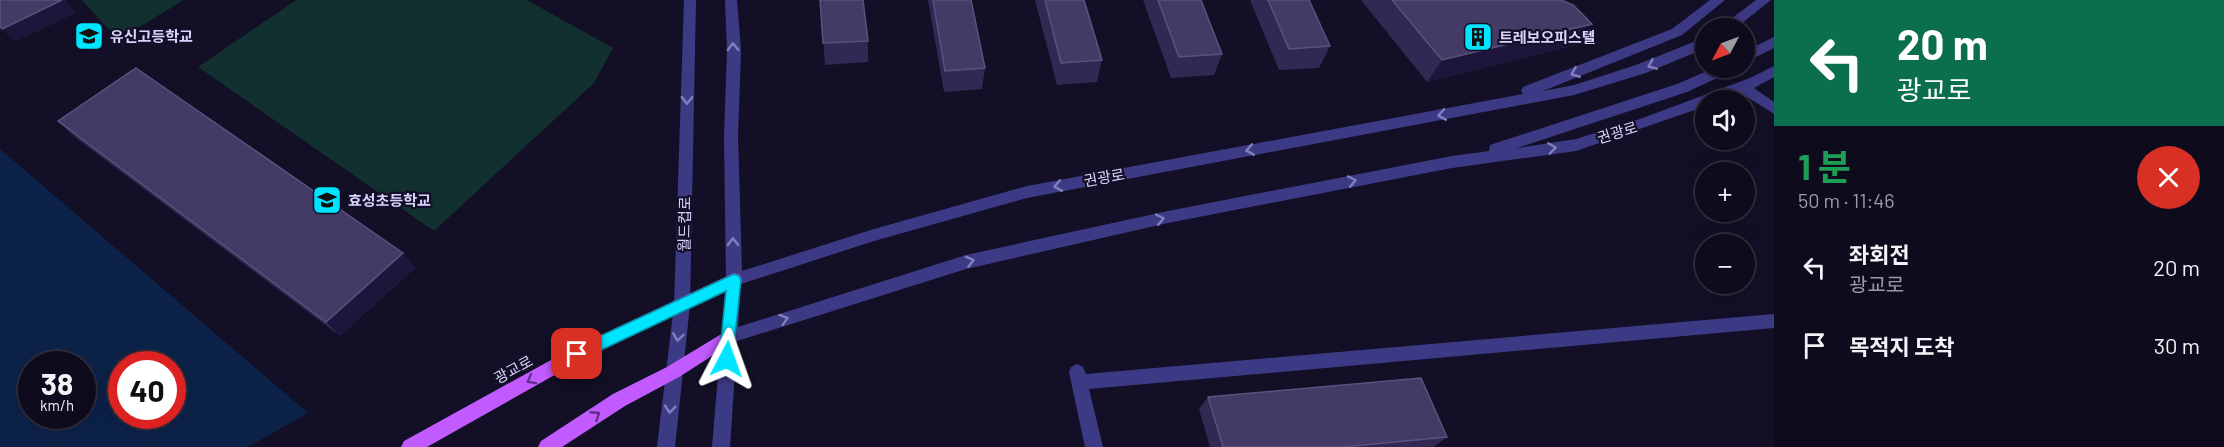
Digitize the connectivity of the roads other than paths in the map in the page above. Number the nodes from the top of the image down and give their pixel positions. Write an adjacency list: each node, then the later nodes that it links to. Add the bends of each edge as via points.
1 (690, 0): 16 (street, 월드컵로, one-way to 16)
2 (731, 0): 15 (street, one-way to 2)
3 (1719, 0): 12 (street, 권광로, one-way to 12, via 1677,32)
4 (1765, 0): 5 (street)
5 (1741, 18)
6 (1774, 42): 8 (street)
7 (1695, 47): 12 (street, 권광로, one-way to 12, via 1574,90)
8 (1755, 52)
9 (1774, 71): 11 (street, 권광로)
10 (1704, 78): 14 (street, 권광로)
11 (1742, 86): 13 (street); 14 (street, 권광로, one-way to 11, via 1576,145)
12 (1482, 108): 15 (street, 권광로, one-way to 15, via 1027,192)
13 (1774, 109)
14 (1452, 162): 18 (street, 권광로, one-way to 14, via 966,262 1168,217)
15 (734, 280): 16 (main road, 광교로); 18 (street)
16 (682, 305): 19 (street, 월드컵로, one-way to 19); 20 (main road, 광교로, one-way to 20, via 577,354)
17 (1774, 321): 24 (street, via 1078,377)
18 (728, 337): 19 (main road); 23 (street)
19 (673, 372): 21 (main road, one-way to 19, via 619,400); 22 (street, 월드컵로, one-way to 22)
20 (410, 447)
21 (547, 447)
22 (666, 447)
23 (721, 447)
24 (1094, 447)

